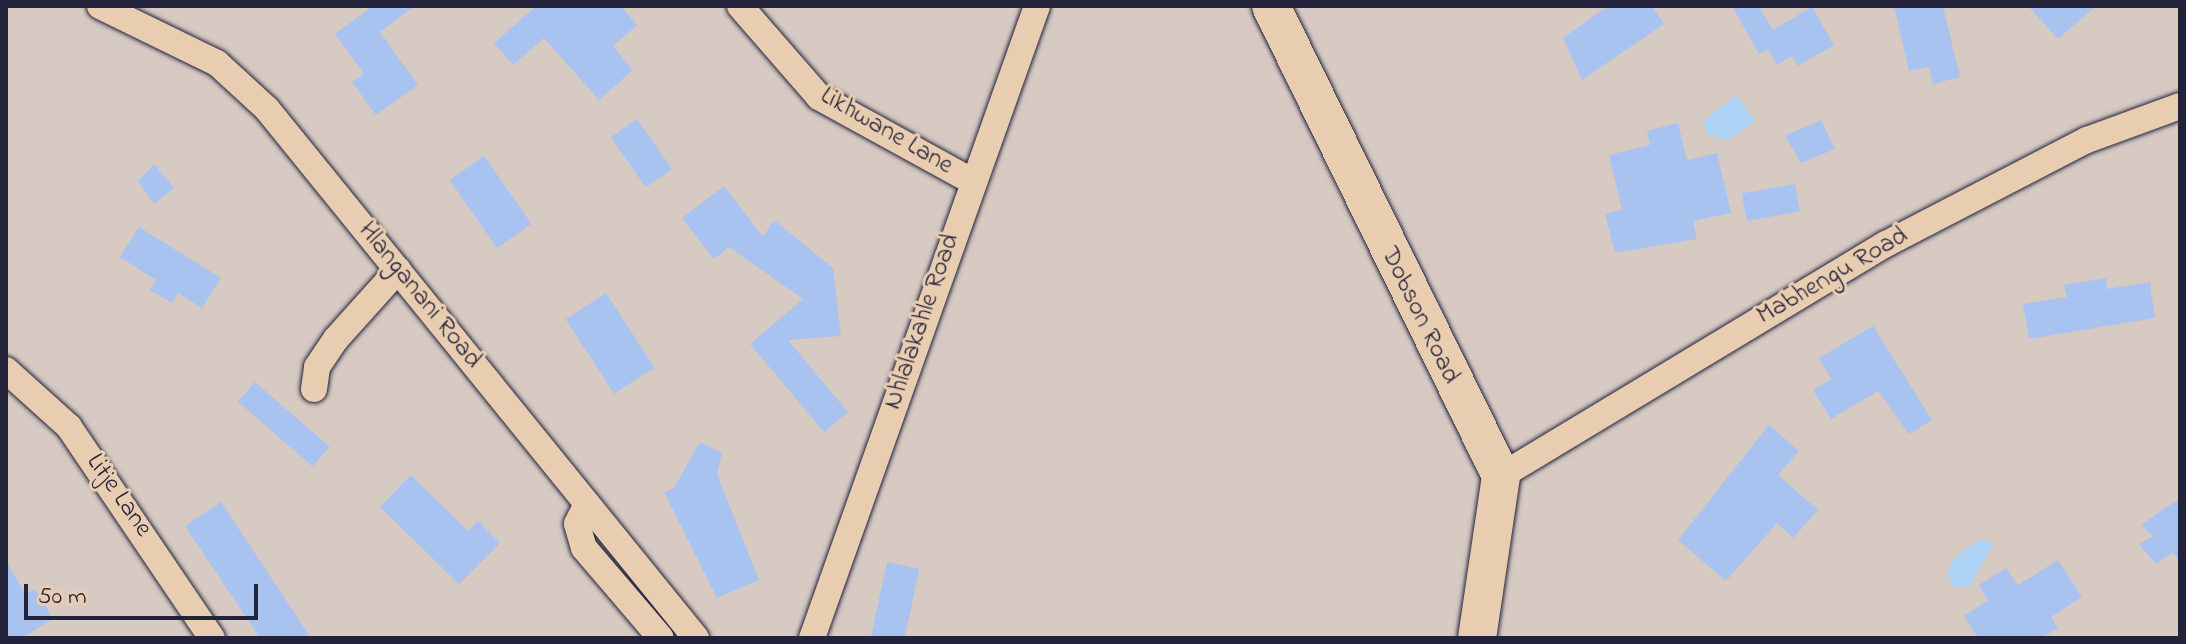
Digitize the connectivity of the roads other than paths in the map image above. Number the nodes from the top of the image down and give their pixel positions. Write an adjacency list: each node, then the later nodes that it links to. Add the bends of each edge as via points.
1 (100, 6): 7 (street, Hlanganani Road, via 217,63 267,109)
2 (740, 6): 6 (street, Likhwane Lane, via 819,97)
3 (1037, 6): 6 (street, Nhlalakahle Road)
4 (1271, 6): 10 (street, Dobson Road)
5 (2180, 106): 10 (street, Mabhengu Road, via 2087,140 1886,244)
6 (972, 181): 15 (street, Nhlalakahle Road)
7 (398, 270): 9 (street, via 336,339 317,367); 11 (street, Hlanganani Road)
8 (6, 370): 12 (street, Litje Lane, via 69,427)
9 (314, 389)
10 (1501, 476): 16 (street)
11 (587, 504): 13 (street, via 577,524 584,548); 14 (street, Hlanganani Road)
12 (212, 638)
13 (661, 638)
14 (696, 638)
15 (812, 638)
16 (1477, 638)

